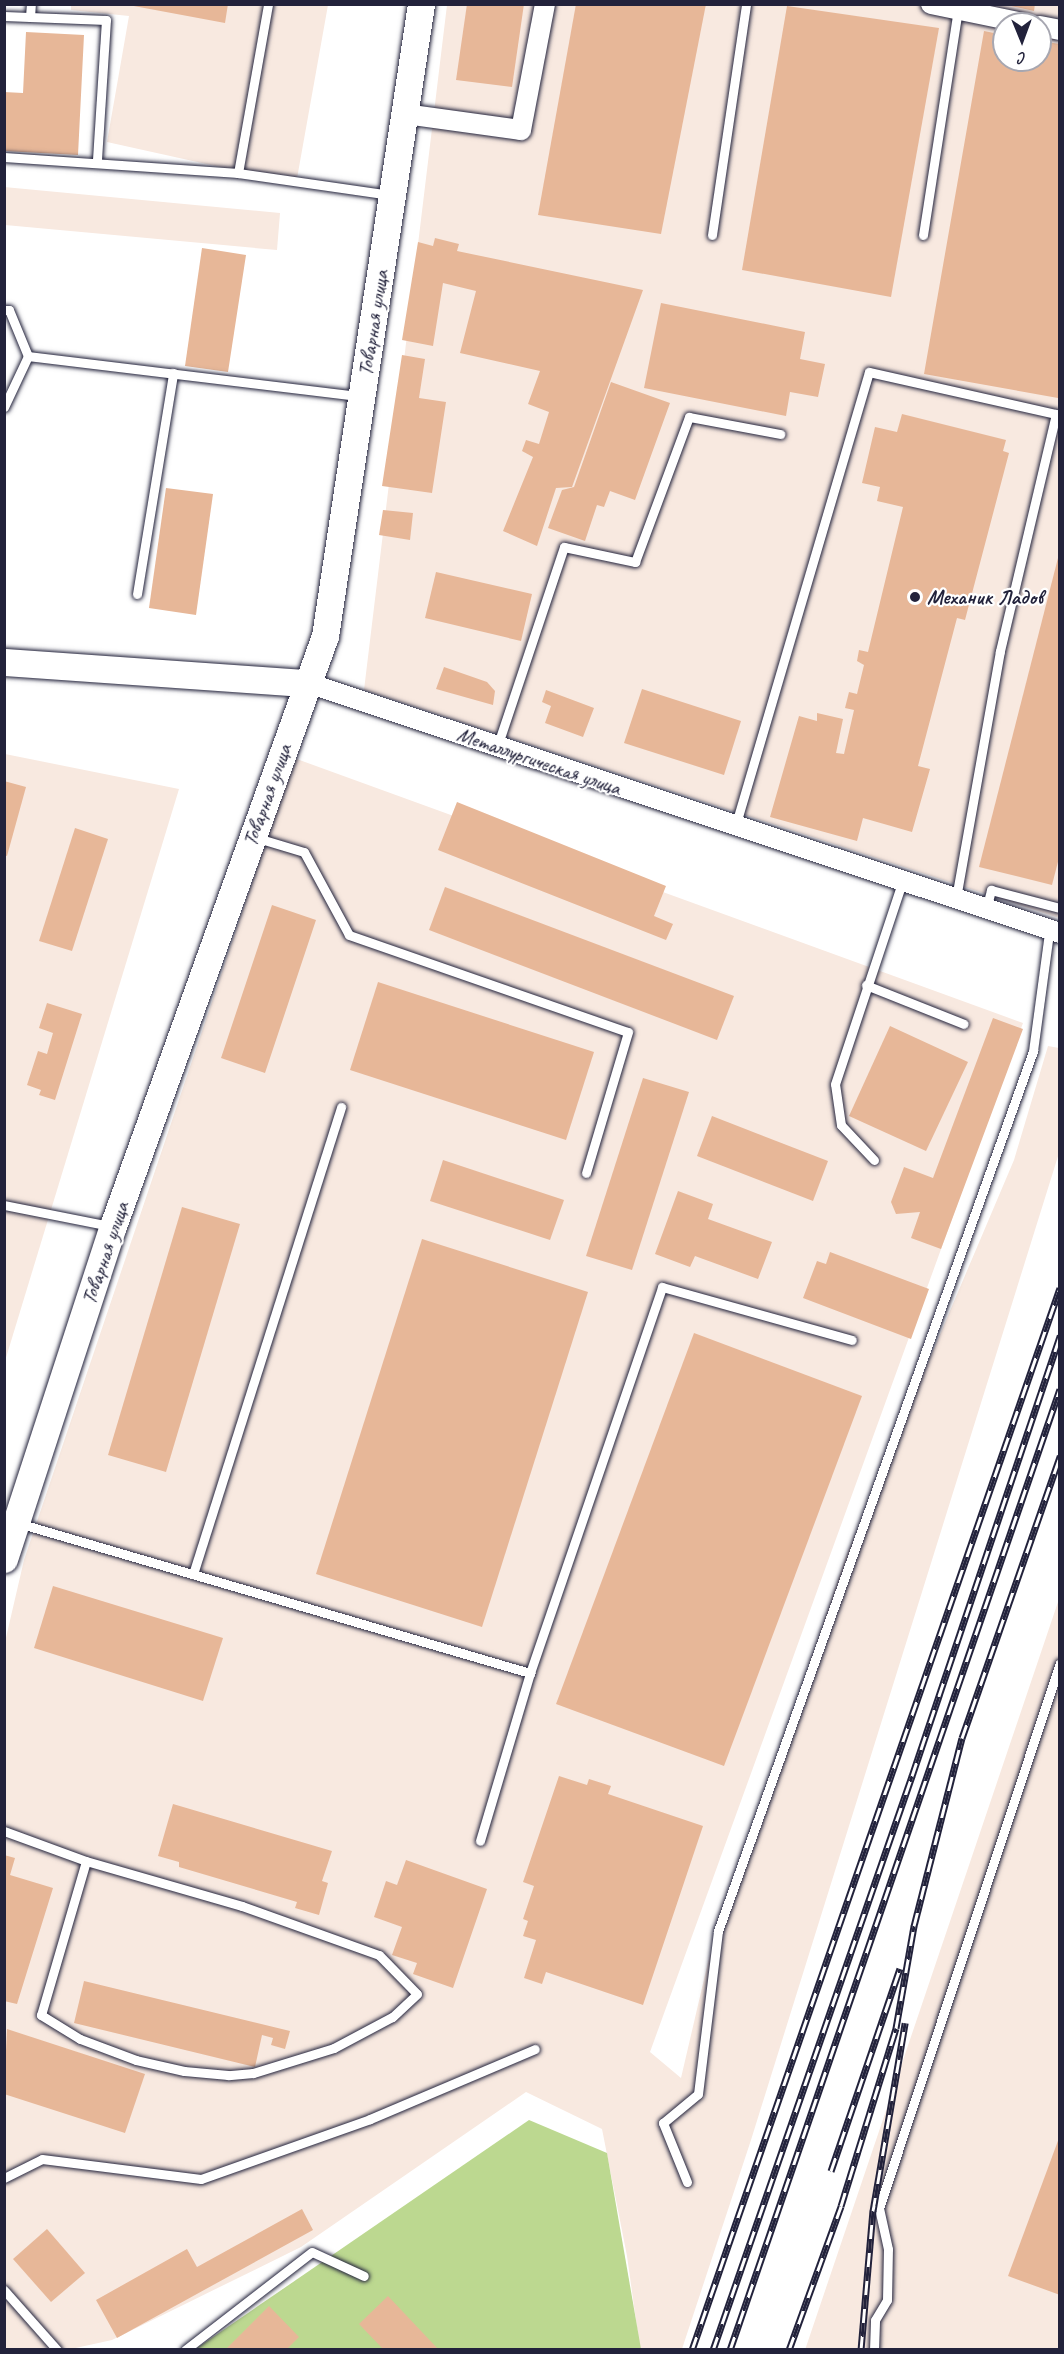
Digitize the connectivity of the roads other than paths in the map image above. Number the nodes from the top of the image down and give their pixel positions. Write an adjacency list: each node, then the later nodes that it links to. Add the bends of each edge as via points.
1 (31, 4): 9 (lane)
2 (268, 4): 14 (lane)
3 (421, 4): 11 (street, Товарная улица)
4 (545, 4): 11 (street, via 521,130)
5 (746, 4): 16 (lane)
6 (931, 4): 7 (street)
7 (958, 10): 10 (street); 17 (lane)
8 (4, 16): 9 (lane)
9 (30, 17): 13 (lane, via 106,20)
10 (992, 17)
11 (405, 114): 15 (street, Товарная улица)
12 (4, 156): 13 (lane)
13 (97, 161): 14 (lane)
14 (238, 173): 15 (lane)
15 (393, 195): 21 (street, Товарная улица)
16 (712, 235)
17 (923, 235)
18 (4, 310): 19 (lane, via 9,310)
19 (28, 356): 20 (lane); 22 (lane)
20 (173, 373): 21 (lane); 24 (lane)
21 (362, 396): 26 (street, Товарная улица, via 325,636)
22 (4, 407)
23 (780, 434): 27 (lane, via 688,417 635,562 564,547)
24 (137, 594)
25 (4, 662): 26 (street, Металлургическая улица)
26 (308, 683): 27 (street, Металлургическая улица); 29 (street, Товарная улица)
27 (497, 747): 28 (street, Металлургическая улица)
28 (735, 827): 30 (street, Металлургическая улица); 31 (lane, via 869,372 1056,414 1000,651)
29 (252, 837): 39 (lane, via 304,852 350,935 628,1032); 41 (street, Товарная улица)
30 (902, 883): 31 (street, Металлургическая улица); 35 (lane)
31 (956, 901): 33 (street, Металлургическая улица)
32 (1059, 908): 33 (lane, via 991,890)
33 (986, 911): 34 (street, Металлургическая улица)
34 (1054, 933): 53 (lane, via 1033,1051 718,1931 698,2094 663,2123)
35 (866, 985): 36 (lane); 38 (lane, via 835,1084 841,1125)
36 (964, 1024)
37 (341, 1107): 45 (lane)
38 (874, 1160)
39 (586, 1173)
40 (4, 1205): 41 (lane)
41 (113, 1226): 43 (street, Товарная улица)
42 (852, 1340): 47 (lane, via 662,1287)
43 (16, 1523): 44 (street, Товарная улица); 45 (lane)
44 (4, 1559)
45 (193, 1574): 47 (lane)
46 (1059, 1663): 58 (lane, via 879,2208 888,2249 887,2300 875,2320)
47 (530, 1673): 49 (lane)
48 (4, 1831): 50 (lane)
49 (480, 1841)
50 (86, 1861): 50 (lane, via 242,1906 379,1955 417,1994 392,2017 334,2048 253,2073 184,2071 136,2060 80,2039 41,2015)
51 (534, 2049): 52 (lane, via 370,2119 201,2179 42,2159)
52 (4, 2178)
53 (687, 2182)
54 (364, 2276): 57 (lane, via 312,2252)
55 (4, 2290): 56 (lane)
56 (57, 2349)
57 (184, 2349)
58 (874, 2349)

